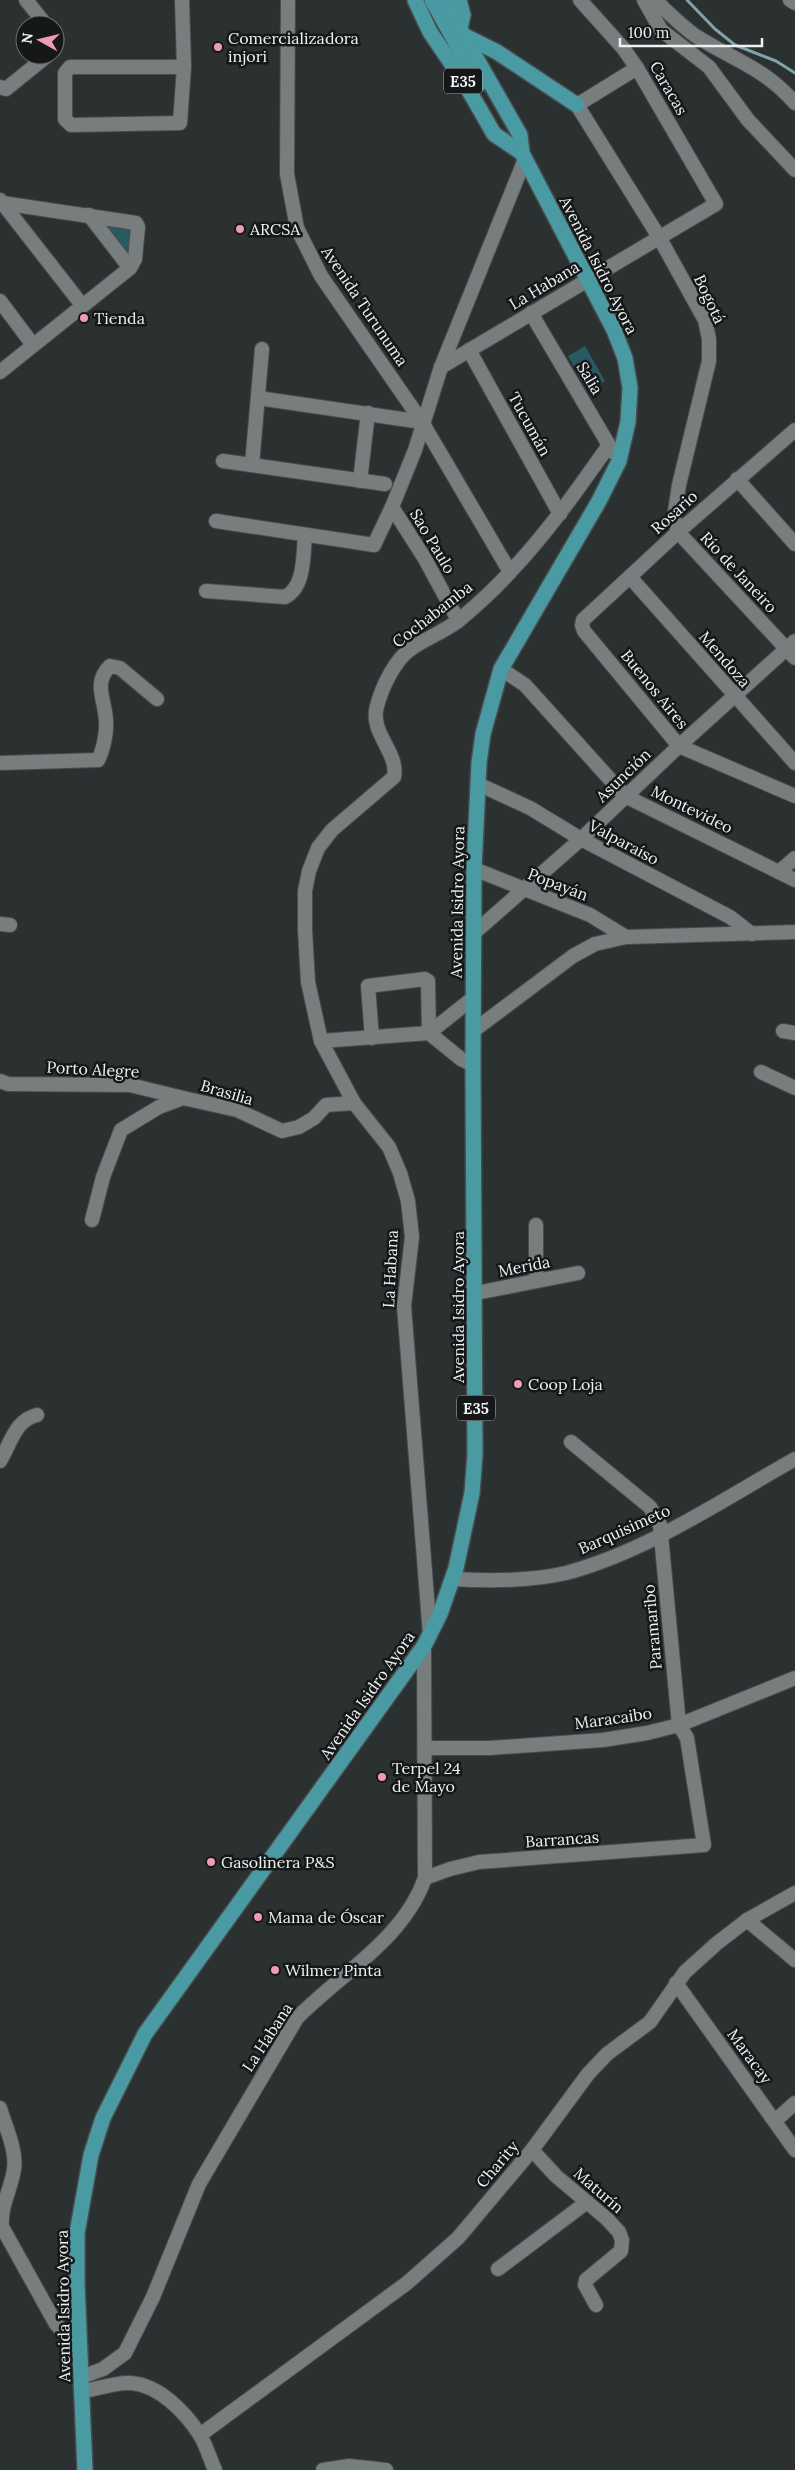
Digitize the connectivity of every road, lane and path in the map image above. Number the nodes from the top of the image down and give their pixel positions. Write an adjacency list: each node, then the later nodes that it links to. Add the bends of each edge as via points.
1 (26, 0): 14 (street)
2 (182, 0): 18 (street)
3 (288, 0): 41 (street, Avenida Turunuma, via 287,174 298,228 321,276)
4 (415, 0): 23 (main road, Avenida Isidro Ayora / E35, via 430,32 464,82 484,120 494,134)
5 (432, 0): 23 (main road, via 444,26)
6 (446, 0): 16 (main road, Avenida Isidro Ayora / E35)
7 (459, 0): 16 (main road, via 463,15)
8 (580, 0): 19 (street, Caracas)
9 (644, 0): 24 (street, via 661,30 709,67 748,120)
10 (655, 0): 15 (street)
11 (660, 0): 15 (street)
12 (790, 0): 13 (street)
13 (795, 3)
14 (38, 15)
15 (682, 24): 21 (street, via 698,37 768,77)
16 (461, 32): 22 (main road); 23 (main road, Avenida Isidro Ayora / E35, via 520,135)
17 (36, 65): 20 (street, via 6,89)
18 (184, 67): 18 (street, via 180,123 72,125 65,119 65,73 70,67)
19 (637, 68): 22 (street); 26 (street, Caracas)
20 (0, 88)
21 (795, 102)
22 (577, 105): 28 (street, Bogotá)
23 (522, 154): 30 (main road, Avenida Isidro Ayora / E35); 37 (street)
24 (795, 170)
25 (1, 202): 27 (street); 32 (street)
26 (716, 204): 28 (street, La Habana)
27 (89, 215): 29 (street); 29 (street, via 138,225)
28 (659, 237): 30 (street, La Habana); 53 (street, Bogotá, via 705,320 709,339 709,361 679,485 674,518)
29 (130, 268): 32 (street)
30 (589, 279): 33 (street, La Habana); 45 (main road, Avenida Isidro Ayora / E35, via 625,358 630,388 628,422)
31 (0, 300): 34 (street)
32 (82, 305): 34 (street)
33 (531, 313): 36 (street, La Habana); 43 (street, Salia)
34 (34, 345): 38 (street)
35 (262, 349): 39 (street)
36 (469, 350): 37 (street, La Habana); 51 (street, Tucumán)
37 (441, 367): 41 (street)
38 (0, 372)
39 (258, 398): 40 (street); 46 (street)
40 (368, 413): 41 (street); 48 (street)
41 (422, 422): 50 (street, via 415,450); 56 (street, Avenida Turunuma)
42 (795, 430): 47 (street, Rosario)
43 (609, 445): 45 (street, Salia); 51 (street, Cochabamba)
44 (223, 461): 46 (street)
45 (619, 461): 62 (main road, Avenida Isidro Ayora / E35)
46 (252, 465): 48 (street)
47 (737, 479): 53 (street, Rosario); 55 (street)
48 (360, 481): 49 (street)
49 (385, 484)
50 (392, 507): 54 (street, via 374,546); 59 (street, Sao Paulo)
51 (560, 514): 56 (street, Cochabamba)
52 (216, 521): 54 (street)
53 (678, 532): 57 (street, Rosario); 61 (street, Río de Janeiro)
54 (305, 536): 58 (street, via 299,582 293,593 285,597)
55 (795, 544)
56 (510, 572): 59 (street, Cochabamba)
57 (630, 577): 60 (street, Rosario); 63 (street, Mendoza)
58 (206, 591)
59 (458, 620): 77 (street, Cochabamba, via 403,655 380,698 374,718 394,765 394,777 332,830 318,848 309,871)
60 (582, 625): 65 (street, Buenos Aires)
61 (792, 649): 63 (street, Asunción)
62 (501, 669): 68 (main road, Avenida Isidro Ayora / E35, via 483,734); 69 (street, Montevideo, via 525,685)
63 (735, 697): 65 (street, Asunción); 67 (street, Mendoza)
64 (157, 699): 66 (street, via 120,668 110,666 99,686 106,721 98,760)
65 (679, 746): 69 (street, Asunción); 70 (street, Buenos Aires)
66 (0, 762)
67 (795, 763)
68 (478, 784): 71 (street, Valparaíso, via 530,808); 73 (main road, Avenida Isidro Ayora / E35)
69 (625, 796): 71 (street, Asunción); 74 (street, Montevideo)
70 (795, 796)
71 (581, 839): 76 (street, Asunción); 80 (street, Valparaíso, via 730,917)
72 (795, 858): 74 (street)
73 (474, 868): 76 (street, Popayán); 79 (main road, Avenida Isidro Ayora / E35)
74 (779, 872): 75 (street, Montevideo)
75 (795, 880)
76 (524, 890): 79 (street, Asunción); 81 (street, Popayán, via 590,915)
77 (305, 930): 86 (street, La Habana, via 308,982)
78 (795, 932): 80 (street)
79 (474, 933): 82 (main road, Avenida Isidro Ayora / E35)
80 (752, 934): 81 (street)
81 (626, 937): 83 (street, via 595,944 573,956)
82 (473, 998): 83 (main road, Avenida Isidro Ayora / E35); 84 (street)
83 (473, 1031): 87 (main road, Avenida Isidro Ayora / E35)
84 (429, 1033): 85 (street); 85 (street, via 428,981 425,978 368,986); 87 (street)
85 (372, 1038): 86 (street)
86 (321, 1042): 92 (street, La Habana)
87 (473, 1065): 97 (main road, Avenida Isidro Ayora / E35)
88 (761, 1072): 90 (street)
89 (0, 1081): 91 (street, Porto Alegre, via 8,1084 130,1085)
90 (795, 1088)
91 (183, 1098): 92 (street, Brasilia, via 237,1110 282,1131 299,1127 314,1118 326,1104); 93 (street, Brasilia, via 159,1107 121,1130 103,1177)
92 (354, 1103): 104 (street, La Habana, via 389,1147 408,1201 412,1237 404,1306)
93 (92, 1220)
94 (536, 1225): 96 (street)
95 (578, 1273): 96 (street, Merida)
96 (536, 1281): 97 (street, Merida)
97 (476, 1293): 103 (main road, Avenida Isidro Ayora / E35, via 475,1454 464,1535)
98 (37, 1415): 101 (street, via 26,1418 16,1430)
99 (571, 1442): 102 (street, Paramaribo, via 650,1507 660,1524)
100 (795, 1459): 102 (street, Barquisimeto)
101 (0, 1461)
102 (661, 1535): 103 (street, Barquisimeto, via 603,1561 565,1573 492,1580); 106 (street, Paramaribo)
103 (452, 1579): 104 (main road, Avenida Isidro Ayora / E35)
104 (427, 1640): 107 (street, La Habana); 122 (main road, Avenida Isidro Ayora / E35, via 145,2034 117,2088 91,2155 77,2233)
105 (795, 1678): 106 (street, Maracaibo)
106 (679, 1725): 107 (street, Maracaibo, via 603,1740 490,1748); 108 (street, Paramaribo, via 687,1738)
107 (426, 1748): 109 (street, La Habana)
108 (704, 1845): 109 (street, Barrancas, via 470,1864)
109 (425, 1878): 123 (street, La Habana, via 420,1894 405,1918 297,2018 199,2184 153,2297 125,2353 102,2369)
110 (795, 1893): 111 (street, Charity)
111 (747, 1920): 112 (street); 113 (street, Charity, via 716,1944)
112 (795, 1960)
113 (676, 1983): 116 (street, Maracay); 117 (street, Charity, via 650,2022 607,2054 588,2074)
114 (795, 2103): 116 (street)
115 (1, 2117): 122 (street, via 13,2153 14,2168 3,2205 2,2227 56,2324)
116 (775, 2121): 118 (street, Maracay)
117 (532, 2150): 119 (street, Maturín); 125 (street, Charity, via 458,2238 407,2283)
118 (795, 2150)
119 (587, 2202): 120 (street); 121 (street, Maturín, via 619,2232 622,2240 618,2255 586,2280 585,2285)
120 (498, 2269)
121 (596, 2305)
122 (80, 2350): 123 (main road, Avenida Isidro Ayora / E35)
123 (81, 2377): 124 (main road, Avenida Isidro Ayora / E35)
124 (81, 2392): 125 (street, via 140,2384 178,2408); 126 (main road, Avenida Isidro Ayora / E35)
125 (200, 2435): 127 (street)
126 (85, 2470)
127 (216, 2470)
128 (323, 2470): 129 (street, via 349,2466)
129 (384, 2470)

